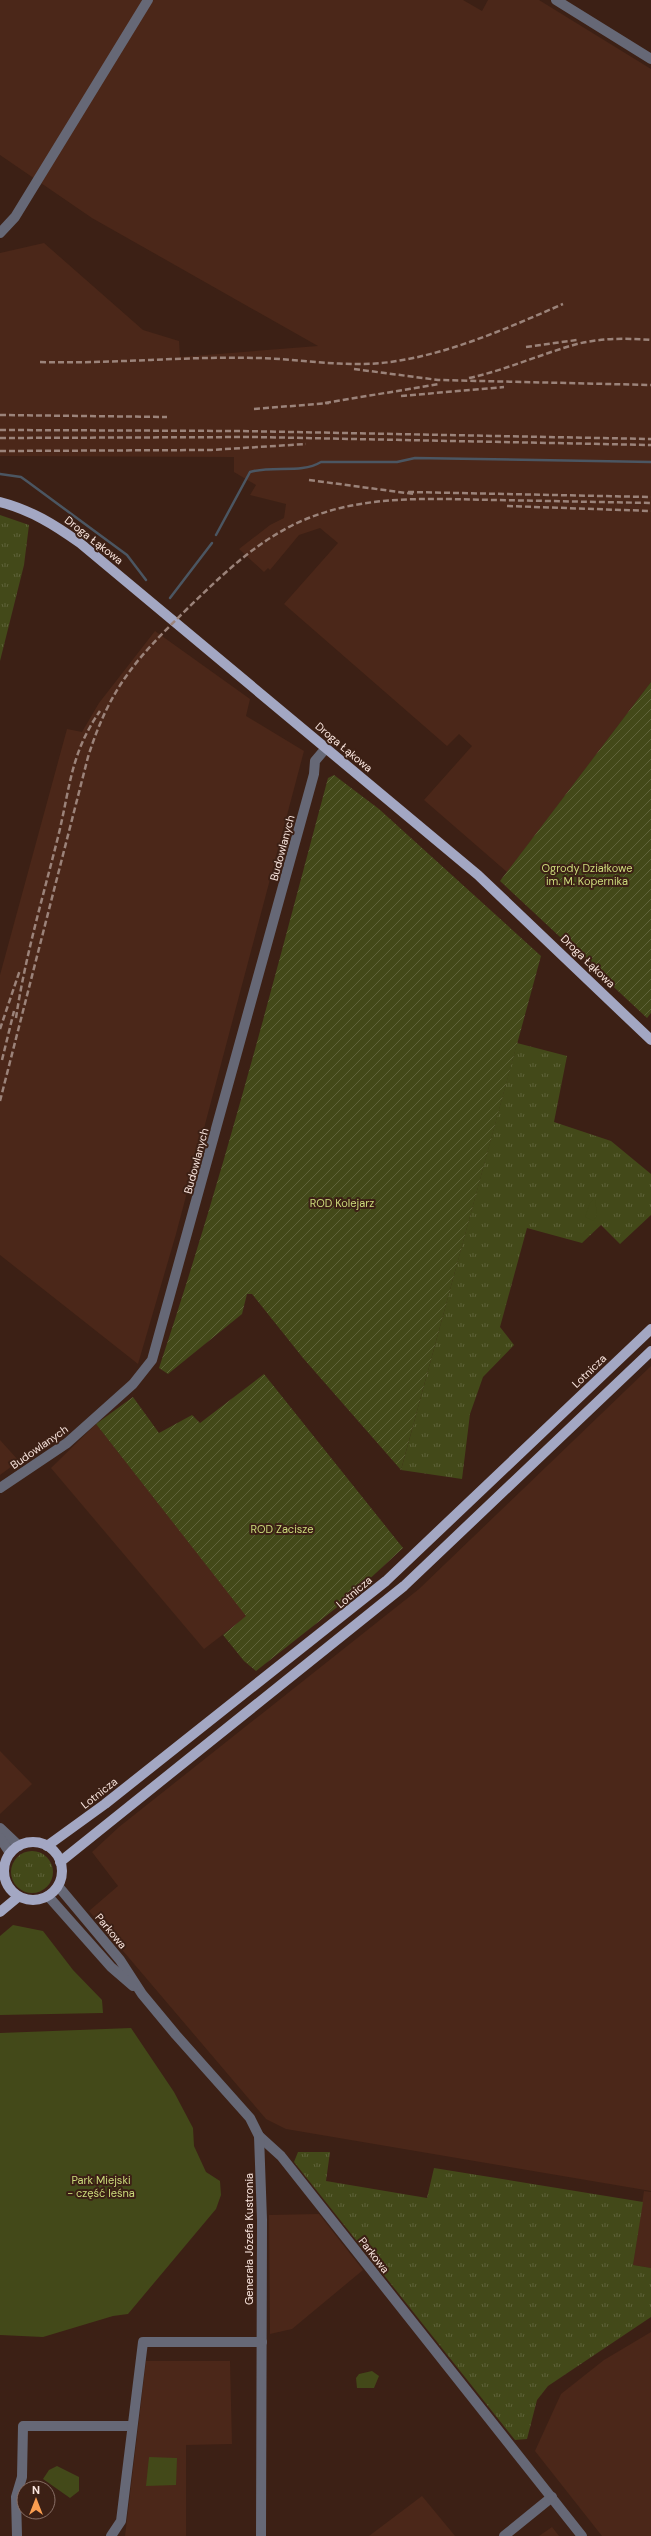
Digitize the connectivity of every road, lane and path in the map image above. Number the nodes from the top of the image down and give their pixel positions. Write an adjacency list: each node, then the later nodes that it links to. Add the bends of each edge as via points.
1 (148, 0): 4 (street, via 15,217)
2 (556, 0): 3 (street)
3 (651, 59)
4 (0, 233)
5 (0, 502): 6 (main road, Droga Łąkowa, via 28,511 80,543)
6 (326, 748): 7 (main road, Droga Łąkowa, via 478,874); 10 (street, Budowlanych, via 315,761 314,774 152,1360 133,1384 67,1444)
7 (651, 1040)
8 (651, 1329): 14 (main road, Lotnicza, via 386,1581 105,1804)
9 (651, 1351): 16 (main road, via 404,1586)
10 (0, 1488)
11 (0, 1828): 13 (street)
12 (0, 1838): 15 (street)
13 (19, 1846): 14 (main road, via 33,1842); 15 (main road)
14 (47, 1846): 16 (main road)
15 (10, 1853): 17 (main road)
16 (60, 1862): 18 (main road, via 62,1874)
17 (3, 1883): 20 (main road)
18 (58, 1886): 19 (main road); 22 (street, Parkowa, via 120,1960)
19 (48, 1896): 20 (main road, via 38,1900); 22 (street, Parkowa, via 111,1967)
20 (18, 1897): 21 (main road)
21 (0, 1912)
22 (142, 1994): 23 (street, Parkowa, via 250,2118)
23 (259, 2136): 24 (street, Generała Józefa Kustronia); 26 (street, Parkowa, via 281,2156)
24 (262, 2342): 25 (street, via 143,2342); 29 (street, Generała Józefa Kustronia)
25 (132, 2426): 27 (street, via 23,2426 22,2477 16,2497); 28 (street, via 121,2521)
26 (552, 2497): 30 (street); 31 (street, Parkowa)
27 (17, 2536)
28 (111, 2536)
29 (261, 2536)
30 (504, 2536)
31 (582, 2536)

